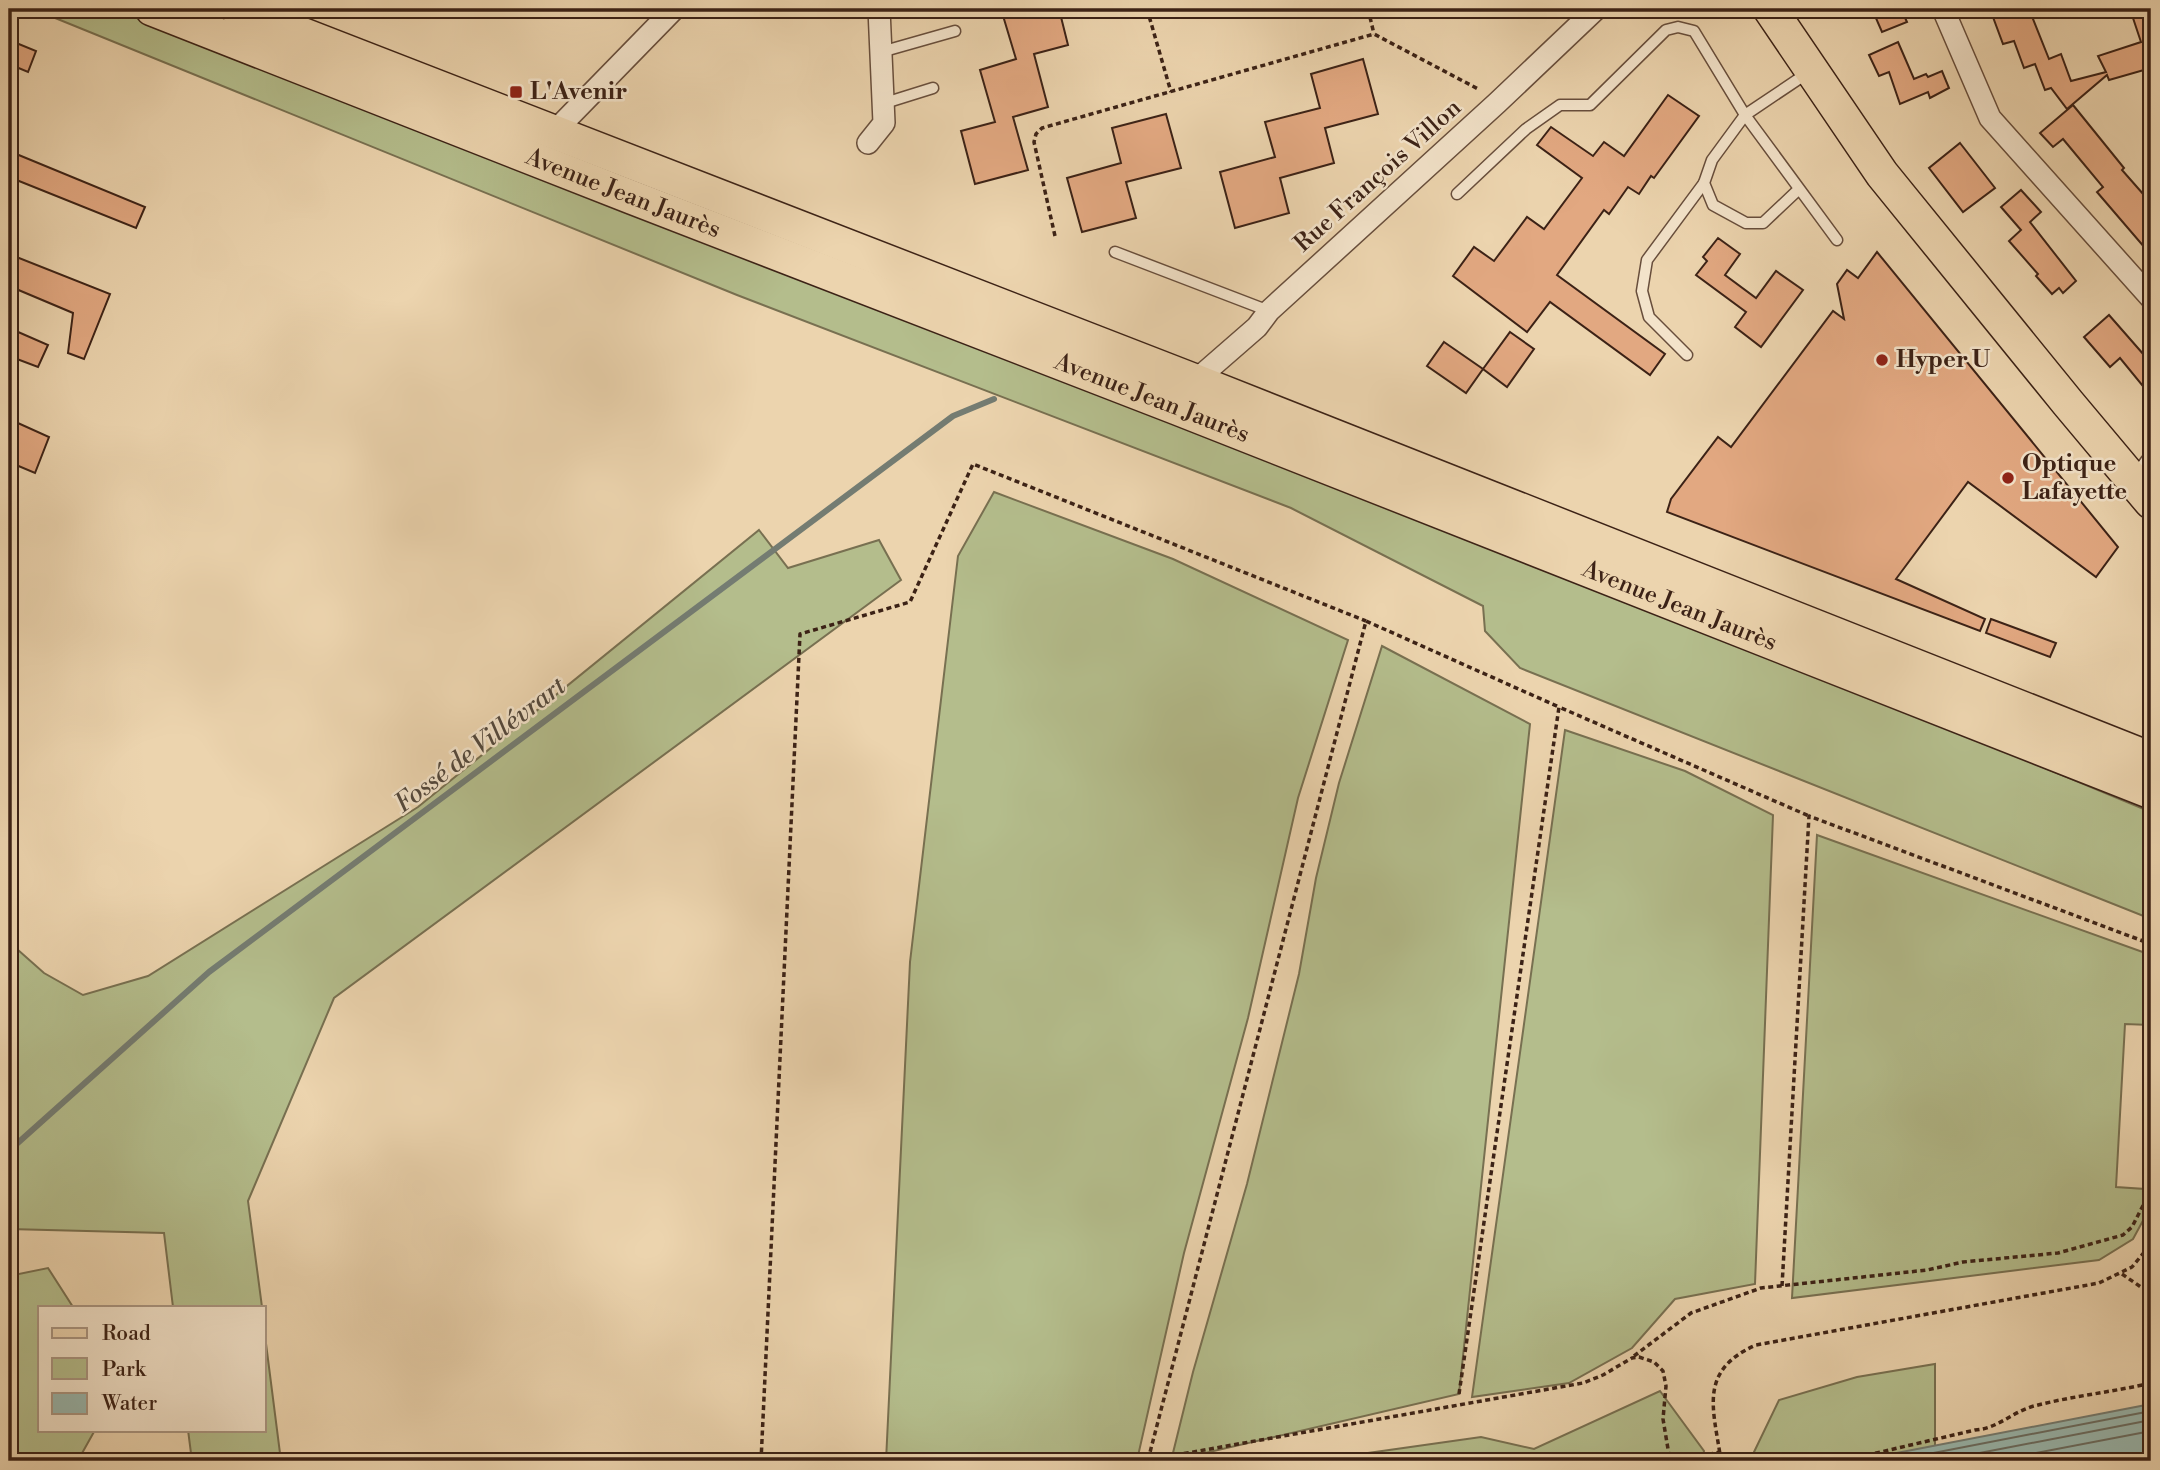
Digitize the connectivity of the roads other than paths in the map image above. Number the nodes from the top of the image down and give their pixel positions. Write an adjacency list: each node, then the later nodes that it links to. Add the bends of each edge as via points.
1 (152, 9): 10 (main road, Avenue Jean Jaurès)
2 (237, 9): 15 (main road, Avenue Jean Jaurès)
3 (674, 9): 15 (street)
4 (879, 9): 9 (street)
5 (1770, 9): 11 (main road)
6 (1943, 9): 22 (street, via 1990,118)
7 (1583, 13): 23 (street, Rue François Villon, via 1497,103)
8 (955, 31): 9 (lane)
9 (881, 52): 13 (street)
10 (297, 66): 15 (street, via 379,84 529,140); 28 (main road, Avenue Jean Jaurès)
11 (1811, 71): 14 (lane); 26 (main road, via 1882,174 2068,403)
12 (933, 88): 13 (lane)
13 (884, 103): 16 (street, via 884,123)
14 (1745, 115): 17 (lane, via 1712,160); 18 (lane); 19 (lane, via 1694,31 1666,30 1590,105 1560,105)
15 (554, 132): 25 (main road, Avenue Jean Jaurès)
16 (868, 143)
17 (1704, 183): 18 (lane, via 1713,205 1746,223 1763,223); 24 (lane, via 1647,260 1642,291 1649,317)
18 (1799, 188): 20 (lane)
19 (1457, 194)
20 (1837, 240)
21 (1115, 252): 23 (lane)
22 (2151, 298)
23 (1269, 311): 25 (street, Rue François Villon)
24 (1687, 355)
25 (1195, 381): 27 (main road, Avenue Jean Jaurès)
26 (2146, 483)
27 (2151, 759)
28 (2151, 792)

